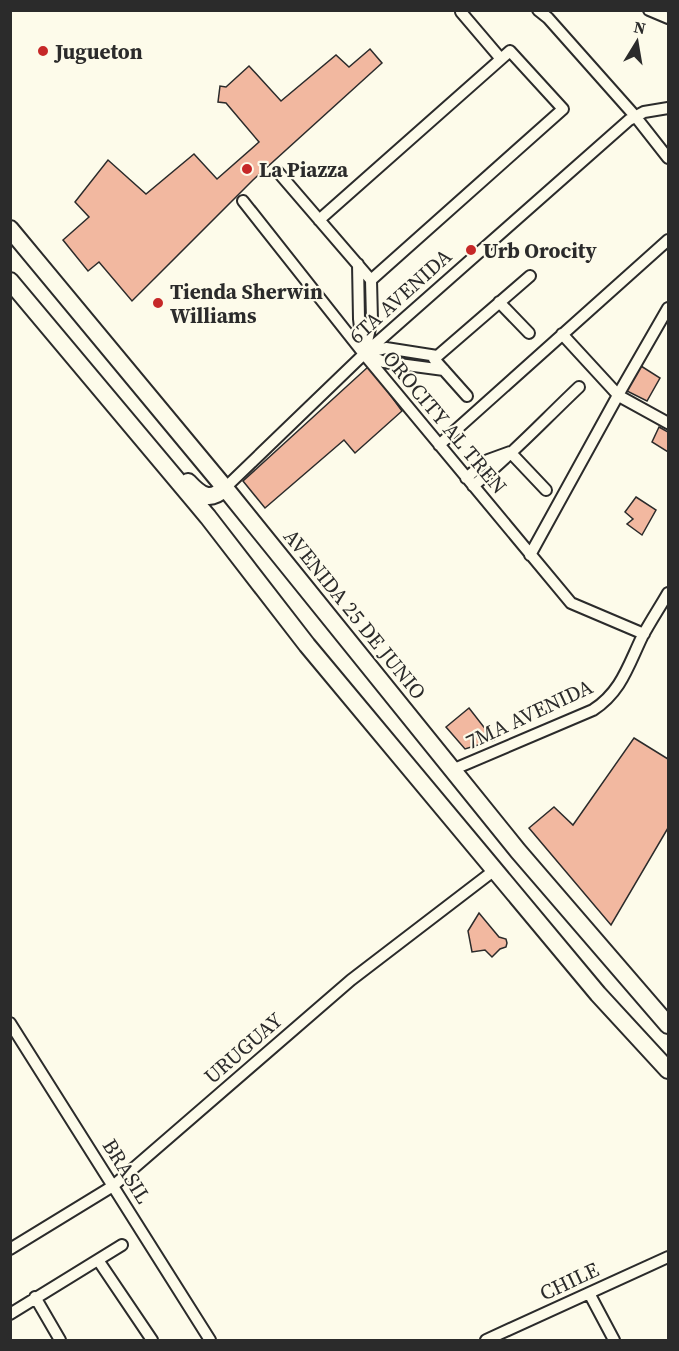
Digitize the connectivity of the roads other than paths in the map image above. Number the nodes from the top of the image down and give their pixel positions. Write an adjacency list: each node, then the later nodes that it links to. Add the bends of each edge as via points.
1 (538, 10): 7 (street)
2 (649, 10): 4 (street)
3 (461, 12): 5 (street)
4 (669, 18)
5 (501, 58): 11 (street); 16 (street, via 510,51 563,109)
6 (669, 108): 7 (street, 6TA AVENIDA)
7 (636, 117): 8 (street); 22 (street, 6TA AVENIDA)
8 (669, 158)
9 (278, 172): 11 (street)
10 (243, 201): 22 (street, OROCITY AL TREN)
11 (319, 220): 14 (street)
12 (10, 229): 33 (main road, AVENIDA 25 DE JUNIO)
13 (669, 240): 21 (street)
14 (358, 264): 16 (street); 22 (street)
15 (530, 276): 18 (street)
16 (371, 280): 22 (street, via 372,320)
17 (10, 281): 29 (main road)
18 (499, 302): 20 (street); 23 (street)
19 (669, 308): 27 (street)
20 (529, 333)
21 (562, 334): 27 (street); 30 (street)
22 (363, 354): 23 (street, via 386,348); 24 (street, via 384,362); 30 (street, OROCITY AL TREN); 33 (street, 6TA AVENIDA)
23 (437, 356): 24 (street, via 434,359)
24 (444, 370): 26 (street)
25 (579, 387): 31 (street)
26 (467, 396)
27 (619, 396): 28 (street); 35 (street)
28 (669, 423)
29 (133, 427): 33 (main road, via 198,492 213,496); 39 (main road, via 307,645)
30 (439, 445): 32 (street, OROCITY AL TREN)
31 (510, 452): 32 (street, via 489,460); 34 (street)
32 (470, 482): 35 (street, OROCITY AL TREN)
33 (225, 488): 38 (main road, AVENIDA 25 DE JUNIO)
34 (546, 490)
35 (530, 555): 37 (street, OROCITY AL TREN, via 571,603)
36 (669, 593): 37 (street, 7MA AVENIDA)
37 (644, 634): 38 (street, 7MA AVENIDA, via 608,701)
38 (452, 770): 41 (main road, AVENIDA 25 DE JUNIO)
39 (496, 869): 42 (main road, via 598,994); 43 (street, URUGUAY, via 351,980)
40 (10, 1023): 43 (street, BRASIL)
41 (669, 1025)
42 (669, 1070)
43 (113, 1186): 45 (street, URUGUAY); 54 (street, BRASIL)
44 (122, 1245): 47 (street)
45 (10, 1249)
46 (669, 1257): 48 (street, CHILE)
47 (98, 1260): 49 (street); 53 (street)
48 (589, 1293): 51 (street, CHILE); 56 (street)
49 (36, 1297): 50 (street); 52 (street)
50 (10, 1314)
51 (504, 1337): 55 (street, CHILE)
52 (60, 1341)
53 (152, 1341)
54 (210, 1341)
55 (486, 1341)
56 (614, 1341)

